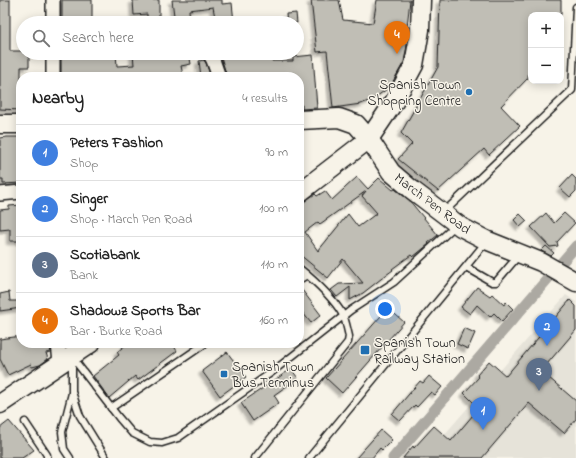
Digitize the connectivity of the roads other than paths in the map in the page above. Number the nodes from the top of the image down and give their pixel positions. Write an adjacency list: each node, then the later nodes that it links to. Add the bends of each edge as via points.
1 (53, 0): 4 (street)
2 (421, 0): 12 (street, via 420,30 414,65 394,102)
3 (576, 7): 16 (lane, via 572,90)
4 (53, 16)
5 (53, 60): 7 (street)
6 (213, 60): 8 (street)
7 (53, 72)
8 (217, 72)
9 (304, 120): 12 (street, March Pen Road, via 339,118 356,124)
10 (0, 124): 11 (street)
11 (16, 124)
12 (369, 139): 13 (street); 16 (street, March Pen Road, via 391,172)
13 (304, 189)
14 (16, 192): 15 (street)
15 (0, 194)
16 (442, 213): 17 (street, March Pen Road)
17 (457, 224): 18 (street, March Pen Road); 25 (lane, via 394,282)
18 (488, 240): 19 (street, March Pen Road); 20 (lane)
19 (521, 254): 20 (lane, via 496,282); 24 (street, March Pen Road)
20 (466, 267): 40 (lane)
21 (304, 272): 22 (lane)
22 (307, 274): 23 (lane); 25 (lane)
23 (304, 276)
24 (572, 279)
25 (344, 316): 26 (lane); 39 (lane, via 350,336 348,342)
26 (304, 347)
27 (60, 348): 31 (street)
28 (84, 348): 31 (street)
29 (199, 348): 34 (lane)
30 (303, 348): 34 (lane, via 178,438 162,443 150,442 132,434)
31 (66, 360): 32 (lane); 33 (street); 34 (lane)
32 (72, 392): 37 (lane, via 62,432 64,449); 38 (lane, via 80,416)
33 (0, 404)
34 (111, 408)
35 (25, 422): 36 (lane)
36 (47, 458)
37 (70, 458)
38 (106, 458)
39 (255, 458)
40 (309, 458)

